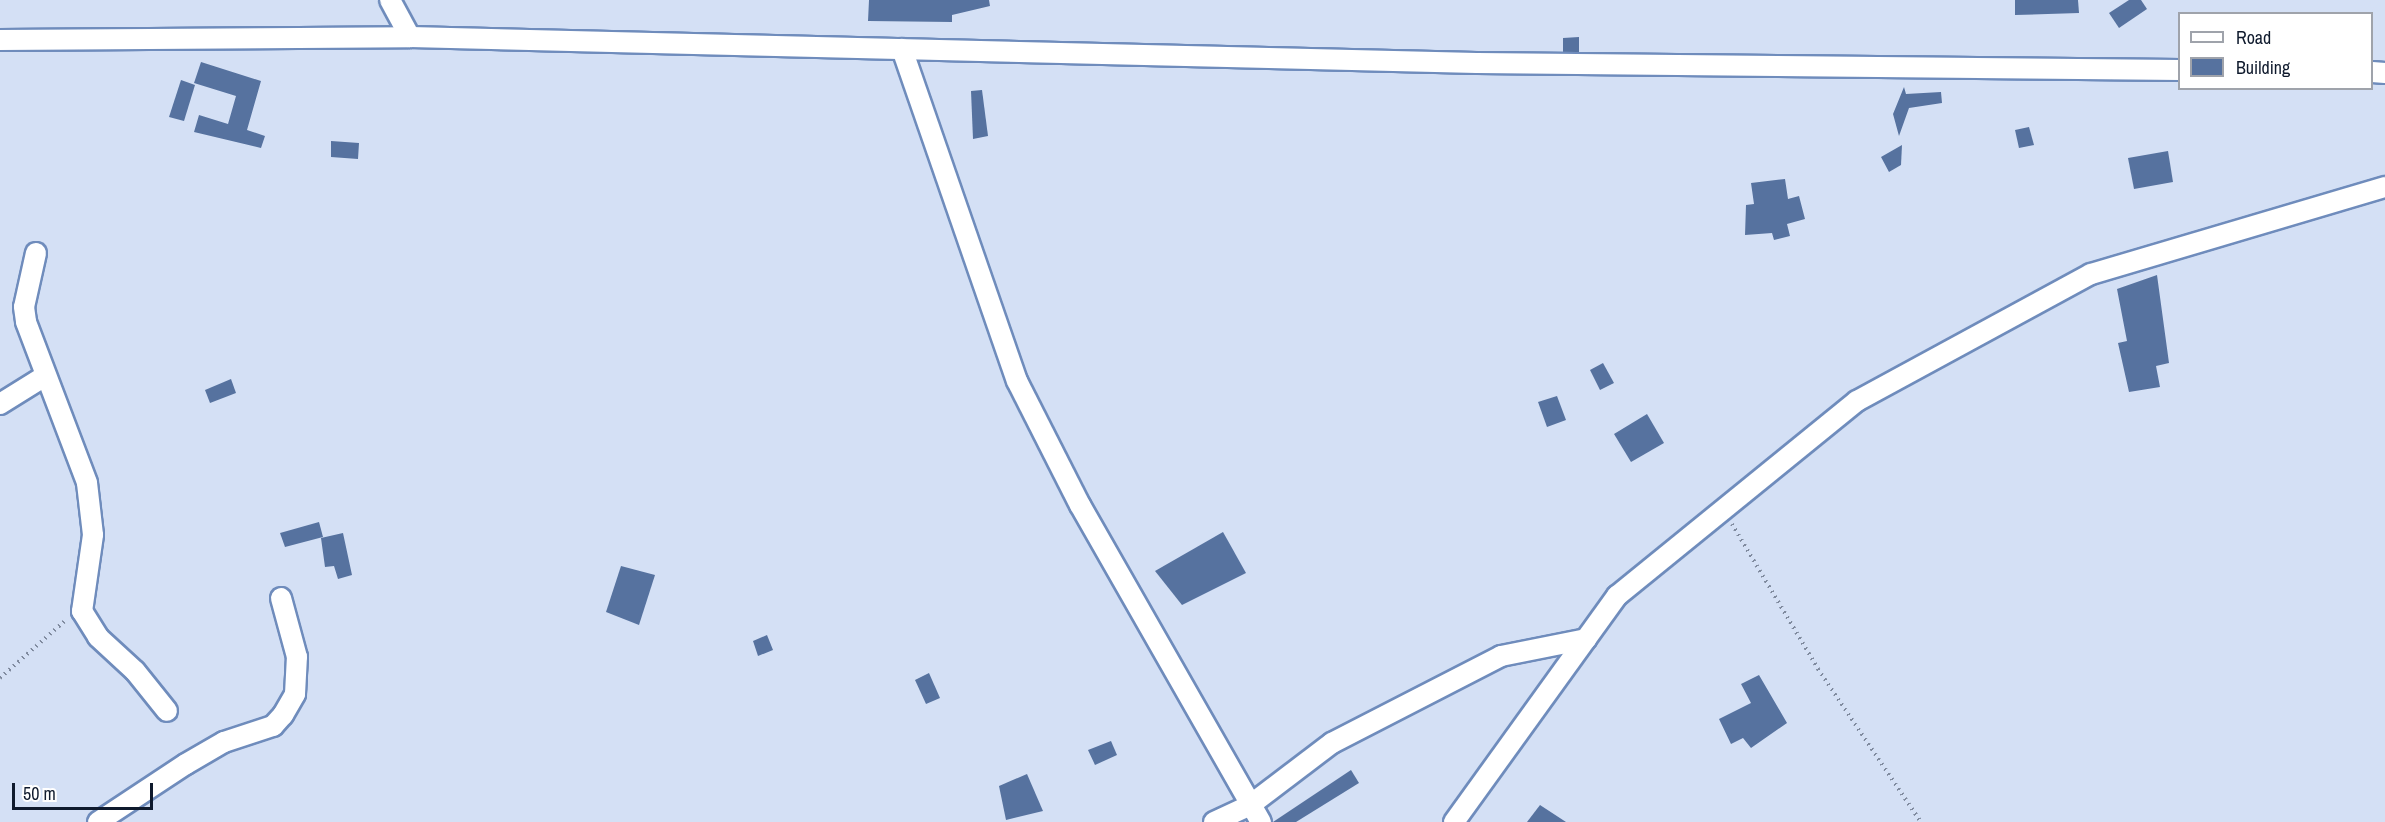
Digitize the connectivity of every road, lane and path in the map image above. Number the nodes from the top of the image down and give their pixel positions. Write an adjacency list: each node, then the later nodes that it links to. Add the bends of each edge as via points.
1 (390, 0): 2 (street)
2 (410, 37): 3 (street); 4 (street)
3 (0, 40)
4 (902, 50): 5 (street, via 1477,63); 16 (street, via 1017,381)
5 (2178, 70)
6 (2385, 187): 10 (street, via 2091,274 1857,401)
7 (36, 253): 8 (street, via 24,307)
8 (45, 376): 9 (street); 12 (street, via 87,483 93,535)
9 (0, 404)
10 (1724, 510): 13 (street, via 1617,596); 20 (path, via 1818,669)
11 (280, 598): 17 (street, via 297,657 295,694 283,715 273,726 225,742 186,764)
12 (82, 611): 14 (path, via 63,621); 15 (street, via 98,638 135,671)
13 (1586, 639): 16 (street, via 1502,656 1332,743); 19 (street)
14 (0, 678)
15 (167, 711)
16 (1255, 814): 18 (street)
17 (98, 822)
18 (1214, 822)
19 (1454, 822)
20 (1921, 822)

